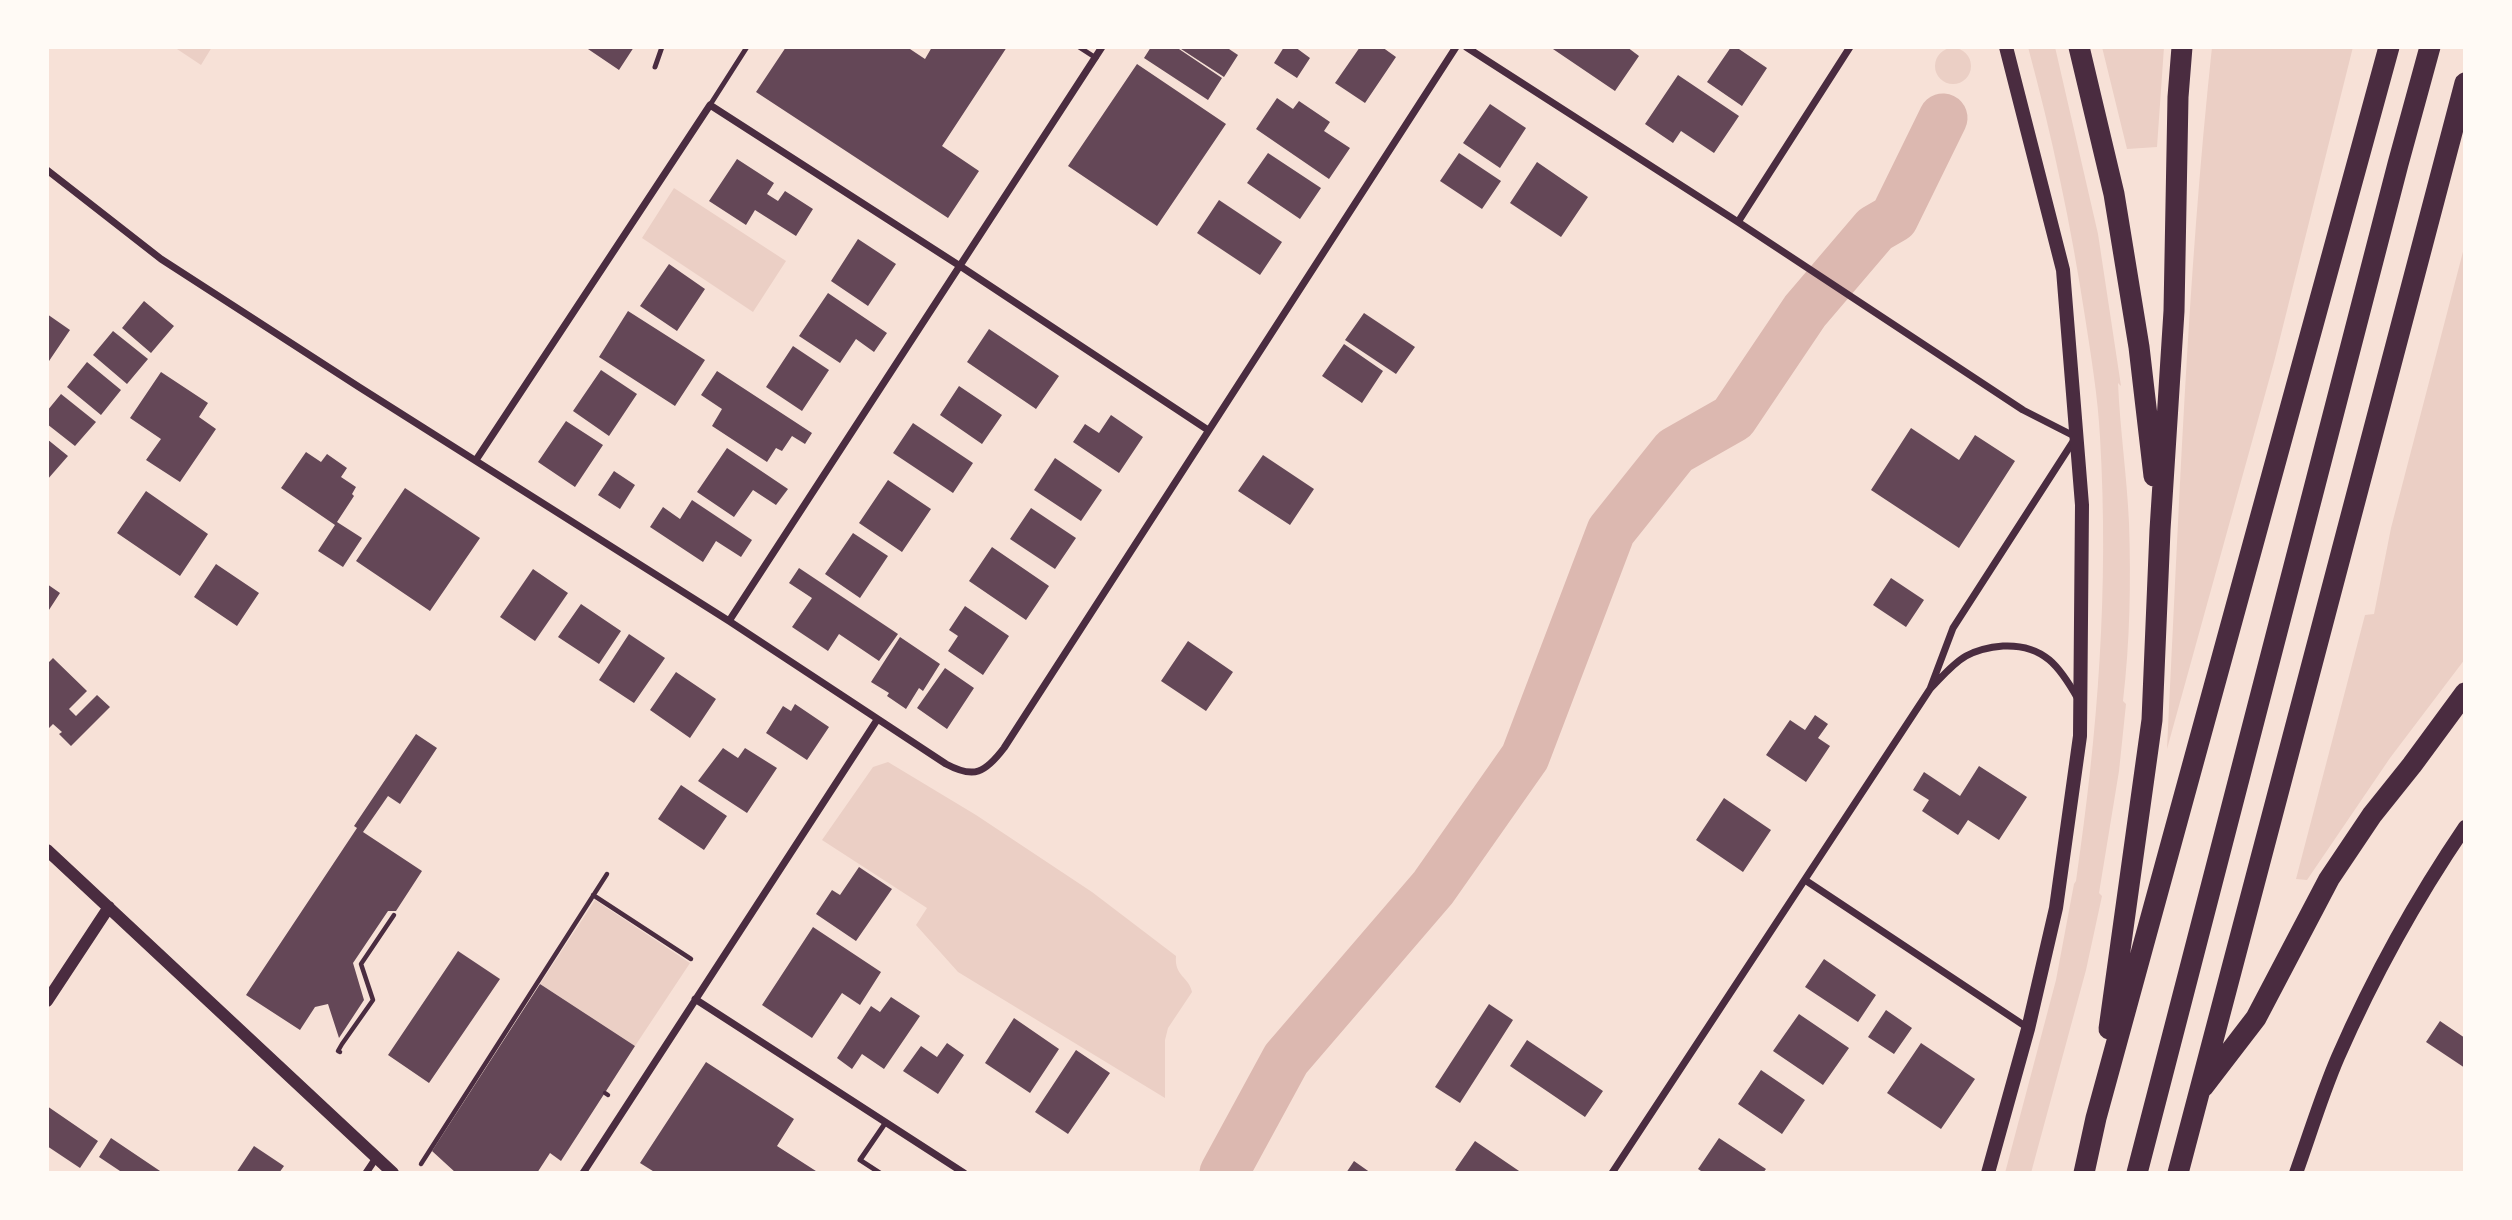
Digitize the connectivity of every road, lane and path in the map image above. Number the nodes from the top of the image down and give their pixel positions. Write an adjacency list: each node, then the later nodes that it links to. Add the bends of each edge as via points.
1 (662, 47): 14 (lane)
2 (747, 47): 16 (lane)
3 (1079, 47): 13 (lane)
4 (1102, 47): 13 (street)
5 (1456, 47): 20 (street)
6 (1466, 47): 18 (street)
7 (1850, 47): 18 (street)
8 (2006, 47): 21 (main road, via 2063,271)
9 (2079, 47): 23 (highway, via 2114,194 2139,347)
10 (2182, 47): 23 (highway, via 2174,311)
11 (2389, 47): 44 (highway)
12 (2430, 47): 56 (highway)
13 (1096, 58): 19 (street)
14 (655, 67)
15 (2465, 83): 43 (highway)
16 (710, 105): 19 (street); 22 (street)
17 (47, 170): 22 (street, via 161,260)
18 (1738, 222): 21 (street, via 2023,410)
19 (960, 266): 20 (street); 24 (street)
20 (1208, 430): 28 (street, via 991,764 974,773 960,772)
21 (2076, 438): 25 (street, via 1953,628); 27 (main road, via 2082,505)
22 (476, 460): 24 (street)
23 (2160, 530): 44 (highway, via 2152,720)
24 (729, 621): 28 (street)
25 (1930, 689): 27 (street, via 1966,656 2019,646 2049,659); 32 (street)
26 (2465, 693): 43 (highway, via 2329,879 2256,1018)
27 (2080, 703): 41 (main road, via 2080,736 2056,908)
28 (877, 720): 37 (street)
29 (2465, 827): 58 (main road, via 2406,920 2371,987 2337,1058)
30 (47, 850): 34 (street)
31 (607, 874): 33 (path)
32 (1805, 880): 41 (street); 53 (street)
33 (593, 895): 36 (path); 47 (path)
34 (109, 907): 38 (street); 46 (street)
35 (394, 915): 40 (path, via 361,964 373,999)
36 (691, 959)
37 (695, 999): 45 (street); 50 (street)
38 (47, 1001)
39 (351, 1019): 40 (path)
40 (354, 1026): 42 (path)
41 (2028, 1028): 54 (main road)
42 (340, 1052)
43 (2197, 1095): 57 (highway)
44 (2096, 1118): 55 (highway)
45 (886, 1122): 51 (lane, via 860,1160); 52 (street)
46 (376, 1158): 48 (street); 49 (street)
47 (421, 1164)
48 (366, 1173)
49 (393, 1173)
50 (583, 1173)
51 (880, 1173)
52 (964, 1173)
53 (1612, 1173)
54 (1988, 1173)
55 (2084, 1173)
56 (2137, 1173)
57 (2178, 1173)
58 (2296, 1173)

